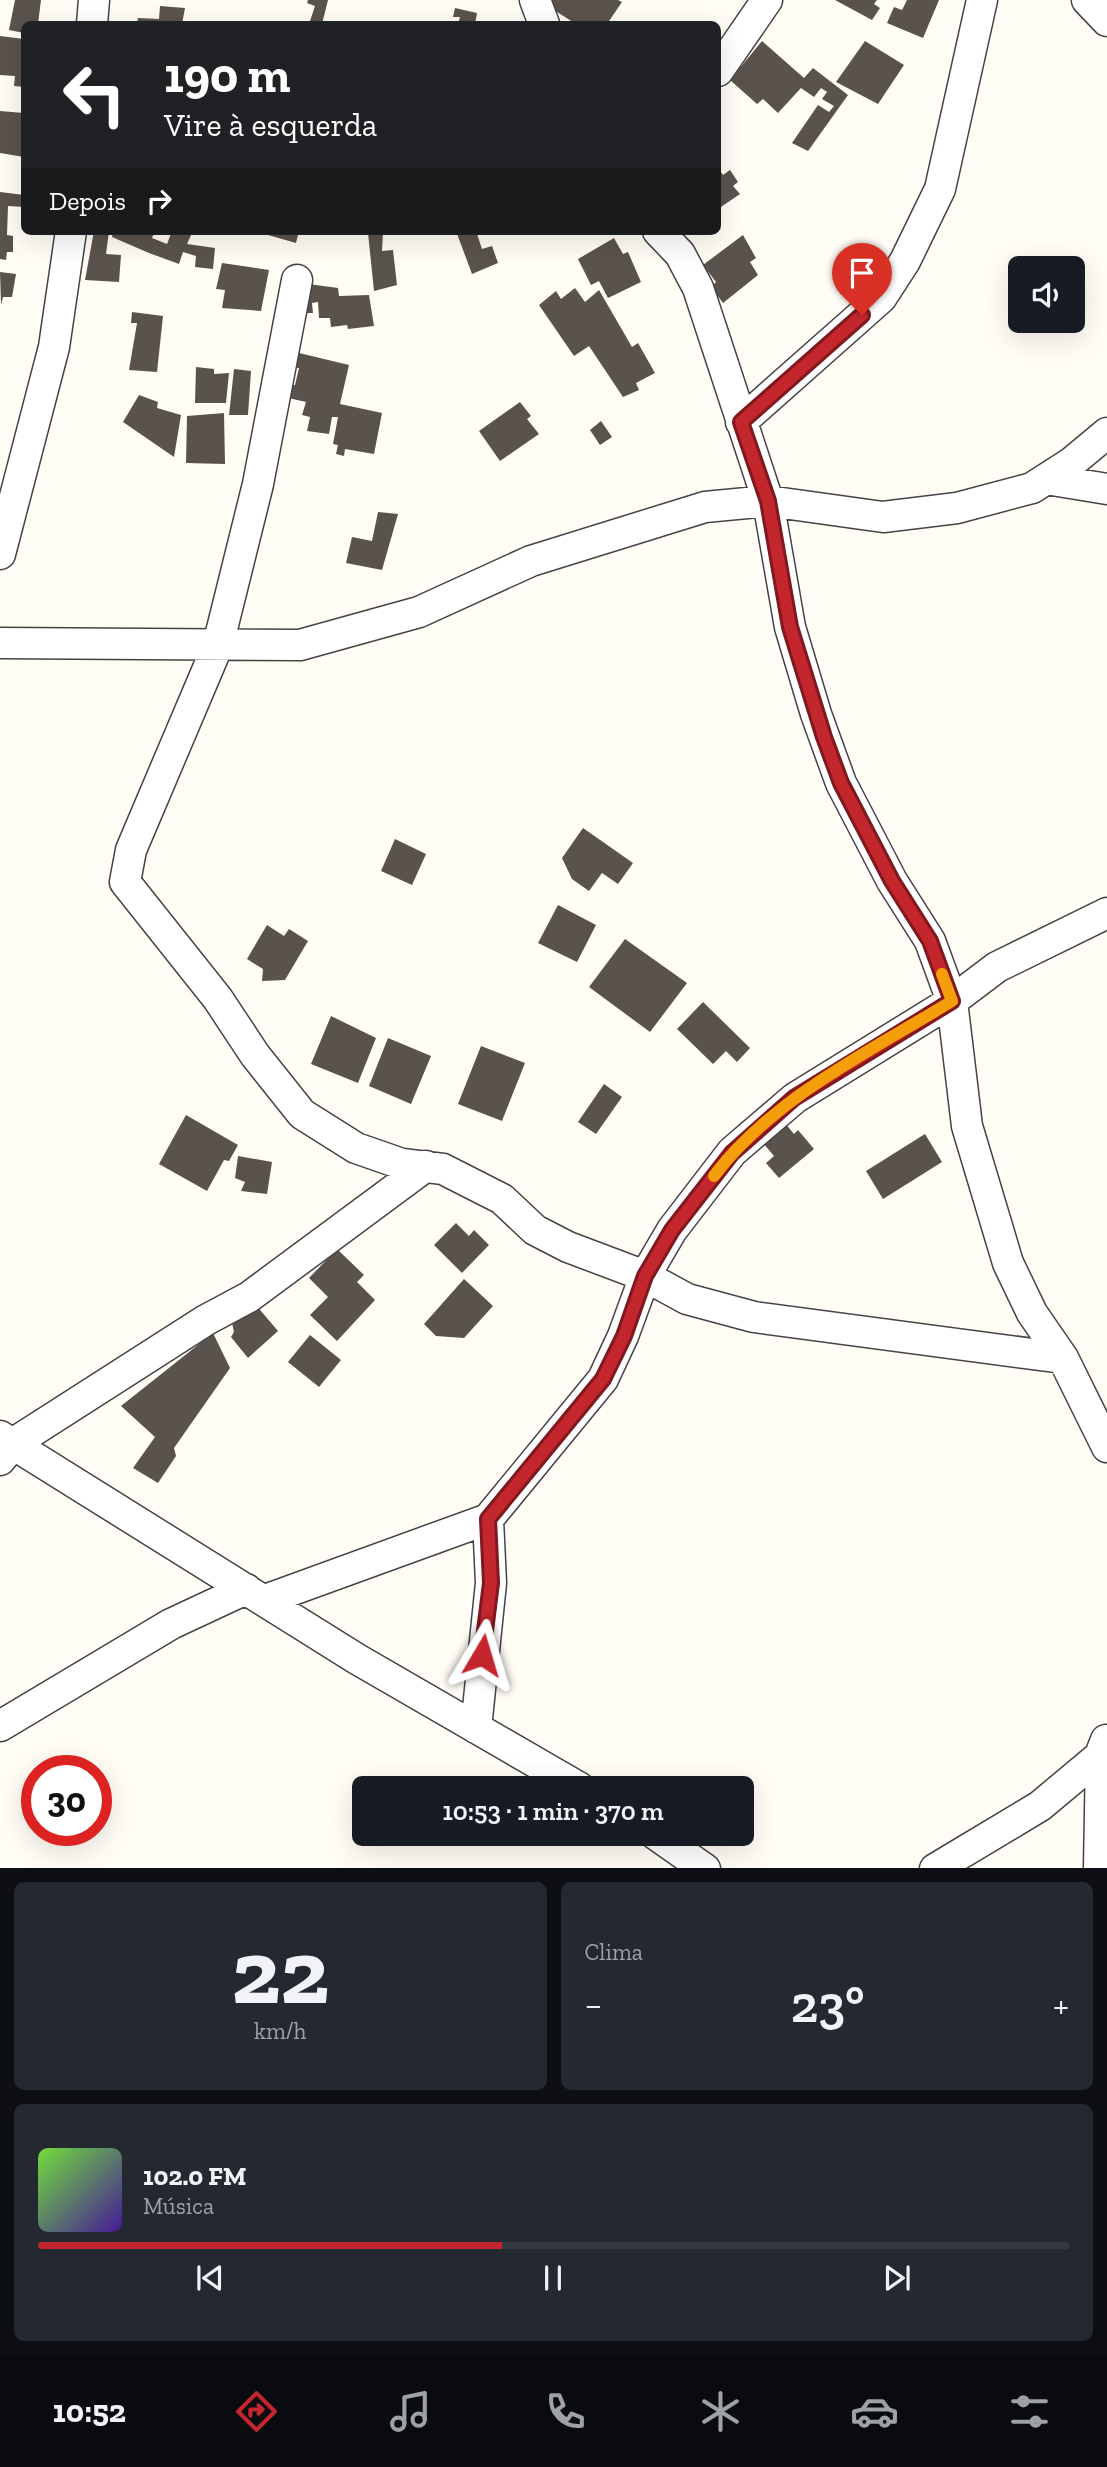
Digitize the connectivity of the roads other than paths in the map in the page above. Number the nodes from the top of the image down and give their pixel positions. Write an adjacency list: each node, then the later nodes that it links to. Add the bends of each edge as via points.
1 (94, 0): 6 (street)
2 (535, 0): 7 (street)
3 (767, 0): 9 (street)
4 (982, 0): 13 (street, via 940,188 905,261 881,298)
5 (1087, 0): 8 (street)
6 (92, 21)
7 (543, 21)
8 (1107, 21)
9 (721, 67)
10 (70, 235): 18 (street, via 54,347)
11 (662, 235): 13 (street, via 680,254 698,288)
12 (297, 281): 20 (street, via 258,484)
13 (741, 422): 17 (street)
14 (1107, 433): 15 (street)
15 (1046, 478): 16 (street); 17 (street, via 1032,488 957,508 883,517)
16 (1107, 489)
17 (768, 501): 20 (street, via 705,507 625,530 531,561 419,612 300,645); 22 (street, via 790,627 836,771 892,881 930,941)
18 (0, 554)
19 (0, 643): 20 (street)
20 (218, 645): 23 (street, via 131,850 125,882 302,1114 356,1149 402,1164)
21 (1107, 913): 22 (street, via 997,967)
22 (952, 1001): 24 (street, via 794,1098 732,1153 672,1230); 25 (street, via 967,1126 1009,1262 1032,1313)
23 (426, 1166): 24 (street, via 443,1169 502,1199 535,1230 568,1247); 26 (street, via 249,1297)
24 (645, 1276): 25 (street, via 687,1299 754,1317); 28 (street, via 603,1379)
25 (1062, 1358): 27 (street)
26 (5, 1446): 29 (street)
27 (1107, 1447)
28 (488, 1519): 29 (street); 31 (street, via 491,1583)
29 (256, 1594): 30 (street, via 171,1624); 31 (street)
30 (0, 1726)
31 (476, 1728): 33 (street)
32 (1105, 1747): 36 (street, via 1040,1807); 37 (street)
33 (559, 1776)
34 (673, 1846): 35 (street)
35 (705, 1868)
36 (935, 1868)
37 (1099, 1868)

